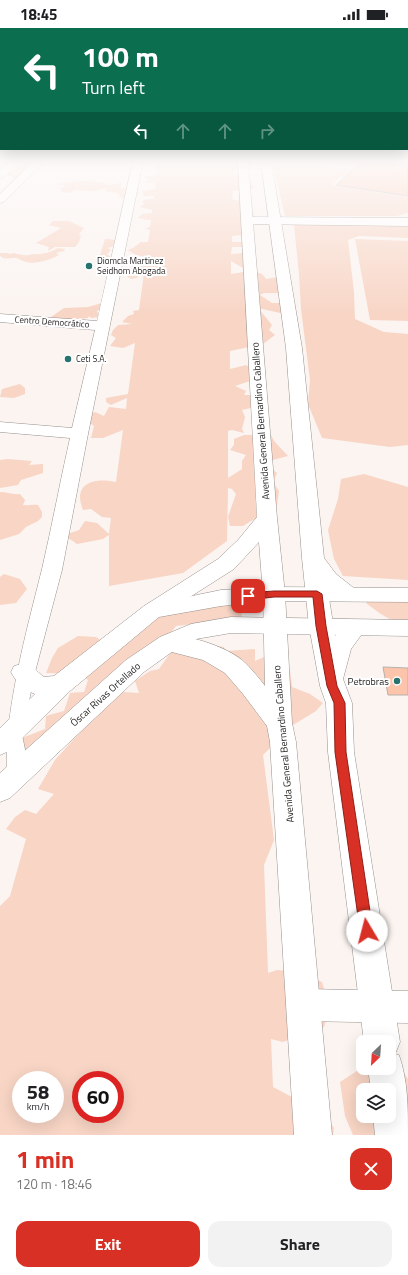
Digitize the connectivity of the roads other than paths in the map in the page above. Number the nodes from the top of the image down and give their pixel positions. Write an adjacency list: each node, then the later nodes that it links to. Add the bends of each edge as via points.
1 (127, 213): 8 (street)
2 (247, 213): 4 (main road, Avenida General Bernardino Caballero)
3 (274, 213): 5 (main road)
4 (248, 221): 5 (main road); 11 (main road, Avenida General Bernardino Caballero)
5 (275, 222): 6 (main road); 12 (main road, via 294,348)
6 (408, 222)
7 (0, 318): 8 (street, Centro Democrático)
8 (103, 326): 10 (street)
9 (0, 427): 10 (street)
10 (79, 434): 23 (street, via 52,570)
11 (267, 518): 13 (main road, Avenida General Bernardino Caballero); 17 (main road, via 246,545 226,564)
12 (313, 558): 14 (main road); 15 (main road, via 324,576)
13 (274, 594): 14 (main road); 17 (main road, via 221,598); 18 (main road, Avenida General Bernardino Caballero)
14 (317, 594): 15 (main road); 19 (main road)
15 (347, 594): 16 (main road)
16 (408, 594)
17 (152, 611): 24 (main road)
18 (274, 626): 19 (main road, Óscar Rivas Ortellado); 22 (main road, Óscar Rivas Ortellado, via 231,625 191,632); 26 (main road, Avenida General Bernardino Caballero)
19 (321, 626): 20 (main road, Óscar Rivas Ortellado); 25 (main road)
20 (355, 627): 21 (main road, Óscar Rivas Ortellado); 25 (main road, via 337,650)
21 (408, 628)
22 (168, 643): 26 (main road, via 201,650 221,658 233,667); 28 (main road, Óscar Rivas Ortellado, via 120,679)
23 (23, 672): 24 (main road, via 39,687); 27 (street)
24 (61, 684): 27 (main road)
25 (332, 686): 31 (main road, via 339,703 341,752)
26 (279, 722): 30 (main road, Avenida General Bernardino Caballero, via 283,742)
27 (5, 740): 28 (street)
28 (17, 773): 29 (main road, Óscar Rivas Ortellado)
29 (0, 790)
30 (303, 1005): 31 (street); 34 (main road, Avenida General Bernardino Caballero)
31 (393, 1007): 32 (main road)
32 (384, 1035)
33 (393, 1123): 35 (main road)
34 (312, 1135)
35 (394, 1135)

